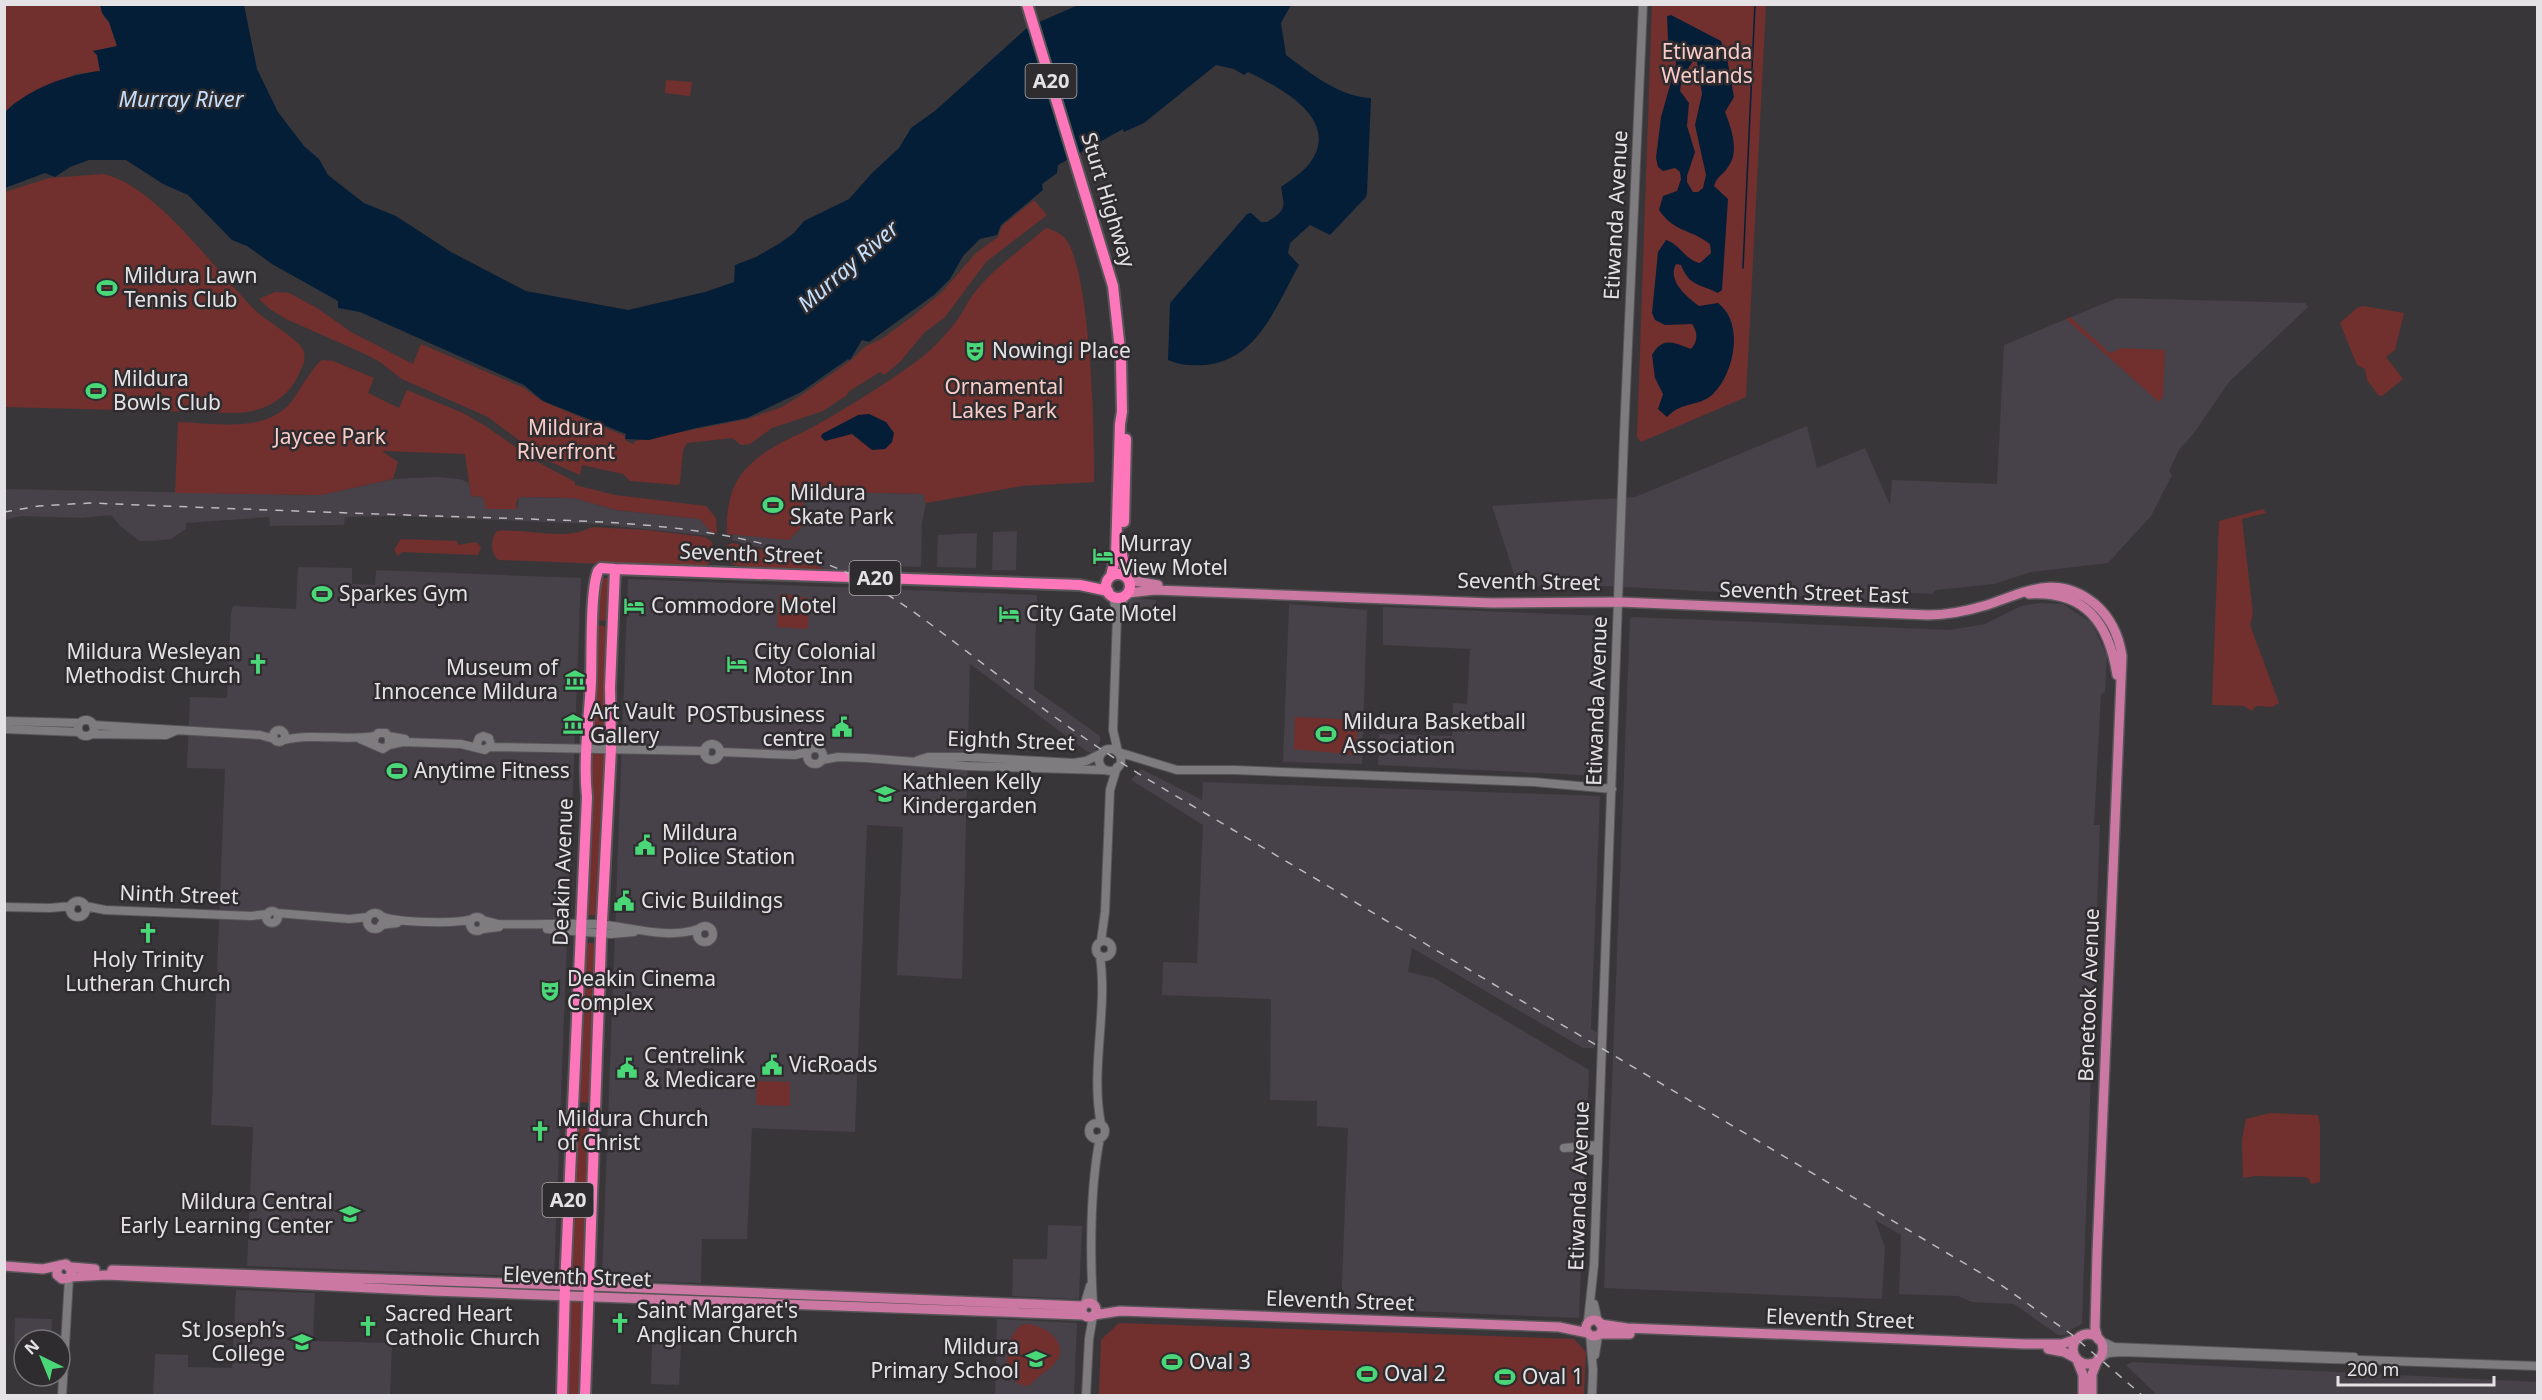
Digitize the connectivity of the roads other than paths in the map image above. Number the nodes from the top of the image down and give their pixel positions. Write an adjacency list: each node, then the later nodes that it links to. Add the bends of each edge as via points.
1 (1027, 4): 3 (highway, Sturt Highway / A20, via 1109,269 1117,312)
2 (1643, 4): 12 (street, Etiwanda Avenue)
3 (1122, 412): 6 (highway, Sturt Highway / A20, via 1116,554); 7 (highway, Sturt Highway / A20, via 1126,456 1122,555)
4 (601, 568): 5 (highway, Seventh Street / A20); 29 (highway, Deakin Avenue / A20, via 594,598)
5 (615, 569): 8 (highway, Seventh Street / A20); 30 (highway, Deakin Avenue / A20)
6 (1110, 577): 7 (highway, A20, via 1119,574); 8 (highway, Seventh Street / A20); 9 (highway, A20)
7 (1128, 579): 10 (highway, A20, via 1130,587); 12 (main road, Seventh Street, via 1168,585 1600,598)
8 (1080, 585): 9 (highway, Seventh Street / A20)
9 (1110, 593): 10 (highway, A20); 15 (street)
10 (1126, 594): 12 (main road, Seventh Street, via 1158,590 1492,603); 15 (street)
11 (2006, 598): 12 (main road, Seventh Street East, via 1959,613 1934,615); 13 (main road, Seventh Street East, via 2036,587 2057,587 2080,594); 14 (main road, Seventh Street East, via 2053,594)
12 (1619, 602): 39 (street, Etiwanda Avenue)
13 (2101, 610): 16 (main road, Benetook Avenue, via 2114,627 2121,647)
14 (2092, 613): 16 (main road, Benetook Avenue, via 2112,645)
15 (1117, 617): 21 (street)
16 (2119, 687): 66 (main road, Benetook Avenue)
17 (4, 722): 18 (street)
18 (79, 723): 19 (street, via 87,720); 23 (street)
19 (93, 724): 22 (street); 24 (street)
20 (4, 729): 23 (street)
21 (1113, 730): 31 (street); 32 (street)
22 (175, 731): 24 (street, via 166,735); 25 (street, via 274,735 281,729 285,736)
23 (78, 732): 24 (street, via 84,737)
24 (92, 734)
25 (374, 740): 26 (street, via 381,732); 26 (street, via 380,749)
26 (389, 740): 27 (street)
27 (478, 743): 28 (street, via 483,751); 28 (street, via 485,736)
28 (490, 744): 29 (street)
29 (586, 748): 30 (street); 48 (highway, Deakin Avenue / A20)
30 (611, 748): 33 (street, via 705,751 712,760 720,752); 50 (highway, Deakin Avenue / A20)
31 (1103, 752): 32 (street); 36 (street, Eighth Street); 38 (street, via 1099,761)
32 (1118, 752): 35 (street); 37 (street, via 1121,758)
33 (807, 756): 34 (street, via 814,748); 34 (street, via 813,765)
34 (822, 756): 36 (street, Eighth Street, via 916,760 928,757)
35 (1141, 760): 37 (street, via 1129,760); 39 (street, via 1177,770 1232,775)
36 (1065, 766): 38 (street, Eighth Street)
37 (1117, 767): 38 (street); 40 (street)
38 (1104, 770): 40 (street)
39 (1612, 786): 68 (street, Etiwanda Avenue)
40 (1110, 790): 54 (street)
41 (4, 907): 42 (street)
42 (71, 910): 43 (street, via 78,917); 43 (street, via 78,902)
43 (85, 910): 44 (street, Ninth Street, via 267,916 272,923 277,917)
44 (368, 920): 46 (street, via 374,928); 46 (street, via 375,913)
45 (483, 920): 47 (street, via 478,917); 48 (street); 49 (street)
46 (381, 921): 47 (street)
47 (471, 923): 49 (street, via 477,932)
48 (580, 928): 49 (street); 50 (street); 64 (highway, Deakin Avenue / A20)
49 (483, 929)
50 (602, 929): 52 (street); 65 (highway, Deakin Avenue / A20)
51 (698, 929): 52 (street); 53 (street); 53 (street, via 708,926 713,933 709,941)
52 (684, 932): 53 (street)
53 (700, 940)
54 (1105, 941): 55 (street, via 1112,950); 55 (street, via 1096,949)
55 (1104, 956): 56 (street)
56 (1097, 1124): 57 (street, via 1089,1130); 57 (street, via 1105,1131)
57 (1096, 1138): 67 (street)
58 (60, 1265): 59 (main road, via 43,1269); 60 (main road); 62 (main road, via 57,1270)
59 (4, 1266)
60 (71, 1267): 62 (main road, via 72,1273); 63 (main road, Eleventh Street)
61 (4, 1273): 62 (main road, Eleventh Street)
62 (65, 1278): 63 (main road, Eleventh Street, via 90,1275); 70 (street); 78 (street)
63 (259, 1279): 64 (main road, Eleventh Street)
64 (565, 1291): 65 (main road, Eleventh Street); 79 (highway, Deakin Avenue / A20)
65 (590, 1291): 67 (main road, Eleventh Street); 80 (highway, Deakin Avenue / A20)
66 (2095, 1305): 72 (main road, Benetook Avenue, via 2091,1321); 73 (main road, Benetook Avenue)
67 (1089, 1310): 69 (main road, Eleventh Street); 81 (street)
68 (1593, 1323): 69 (main road, Eleventh Street); 71 (main road, via 1585,1329); 71 (main road, via 1602,1327); 72 (main road, Eleventh Street, via 1627,1328 2034,1344 2065,1344)
69 (1559, 1327): 71 (main road, Eleventh Street)
70 (61, 1328)
71 (1594, 1334): 74 (main road, Eleventh Street, via 2054,1350); 82 (street)
72 (2078, 1338): 73 (main road, via 2090,1335); 74 (main road, via 2073,1350)
73 (2098, 1340): 75 (main road, via 2102,1350); 76 (street, via 2112,1347)
74 (2077, 1359): 75 (main road, via 2088,1364); 83 (main road, via 2083,1375)
75 (2098, 1359): 76 (street, via 2113,1352); 84 (main road, via 2091,1375)
76 (2373, 1360): 77 (street)
77 (2538, 1366)
78 (60, 1395)
79 (562, 1395)
80 (585, 1395)
81 (1086, 1395)
82 (1592, 1395)
83 (2083, 1395)
84 (2092, 1395)

